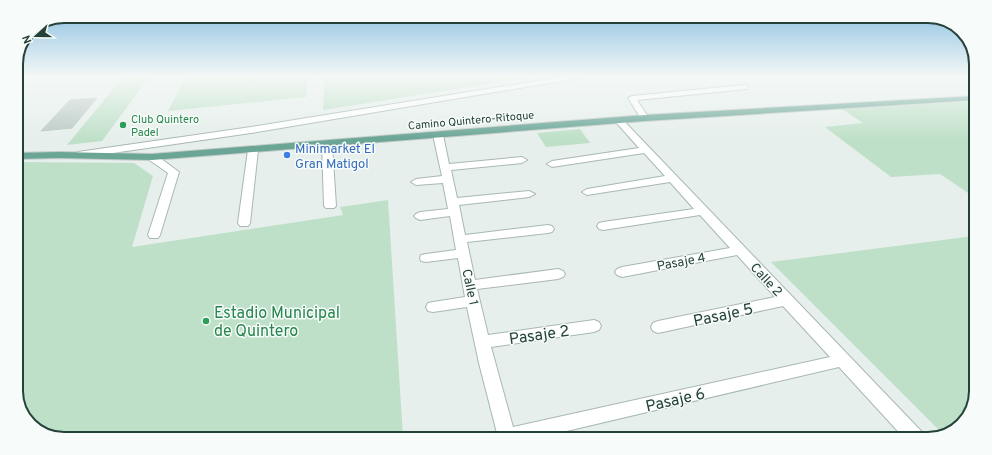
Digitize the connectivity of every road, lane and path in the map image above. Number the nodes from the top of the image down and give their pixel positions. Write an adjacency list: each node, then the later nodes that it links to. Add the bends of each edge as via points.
1 (450, 97): 10 (street)
2 (640, 97): 4 (street, via 632,98)
3 (969, 98): 4 (main road, Camino Quintero-Ritoque)
4 (645, 118): 5 (main road, Camino Quintero-Ritoque)
5 (618, 120): 6 (main road, Camino Quintero-Ritoque); 9 (street, Calle 2)
6 (438, 135): 7 (main road, Camino Quintero-Ritoque); 15 (street, Calle 1)
7 (327, 144): 8 (main road, Camino Quintero-Ritoque); 20 (street)
8 (253, 150): 12 (main road, Camino Quintero-Ritoque); 24 (street)
9 (646, 150): 14 (street); 16 (street, Calle 2)
10 (78, 155): 11 (main road, Camino Quintero-Ritoque); 12 (main road, Camino Quintero-Ritoque)
11 (23, 156)
12 (152, 157): 27 (street, via 174,172)
13 (522, 160): 15 (street)
14 (552, 164)
15 (446, 173): 17 (street); 21 (street, Calle 1)
16 (673, 178): 18 (street); 22 (street, Calle 2)
17 (416, 182)
18 (587, 192)
19 (529, 194): 21 (street)
20 (330, 206)
21 (454, 207): 23 (street); 28 (street, Calle 1)
22 (703, 211): 25 (street); 29 (street, Calle 2)
23 (420, 216)
24 (244, 223)
25 (603, 226)
26 (548, 229): 28 (street)
27 (154, 235)
28 (461, 239): 30 (street, Calle 1)
29 (740, 250): 32 (street, Pasaje 4); 35 (street, Calle 2)
30 (464, 253): 31 (street); 34 (street, Calle 1)
31 (426, 258)
32 (622, 272)
33 (558, 274): 34 (street)
34 (470, 285): 36 (street, Calle 1)
35 (787, 300): 39 (street, Pasaje 5); 41 (street, Calle 2)
36 (474, 301): 37 (street); 40 (street, Calle 1)
37 (433, 307)
38 (594, 326): 40 (street, Pasaje 2)
39 (658, 327)
40 (483, 342): 42 (street, Calle 1)
41 (843, 360): 43 (street, Pasaje 6); 44 (street, Calle 2)
42 (505, 432)
43 (529, 432)
44 (910, 432)

